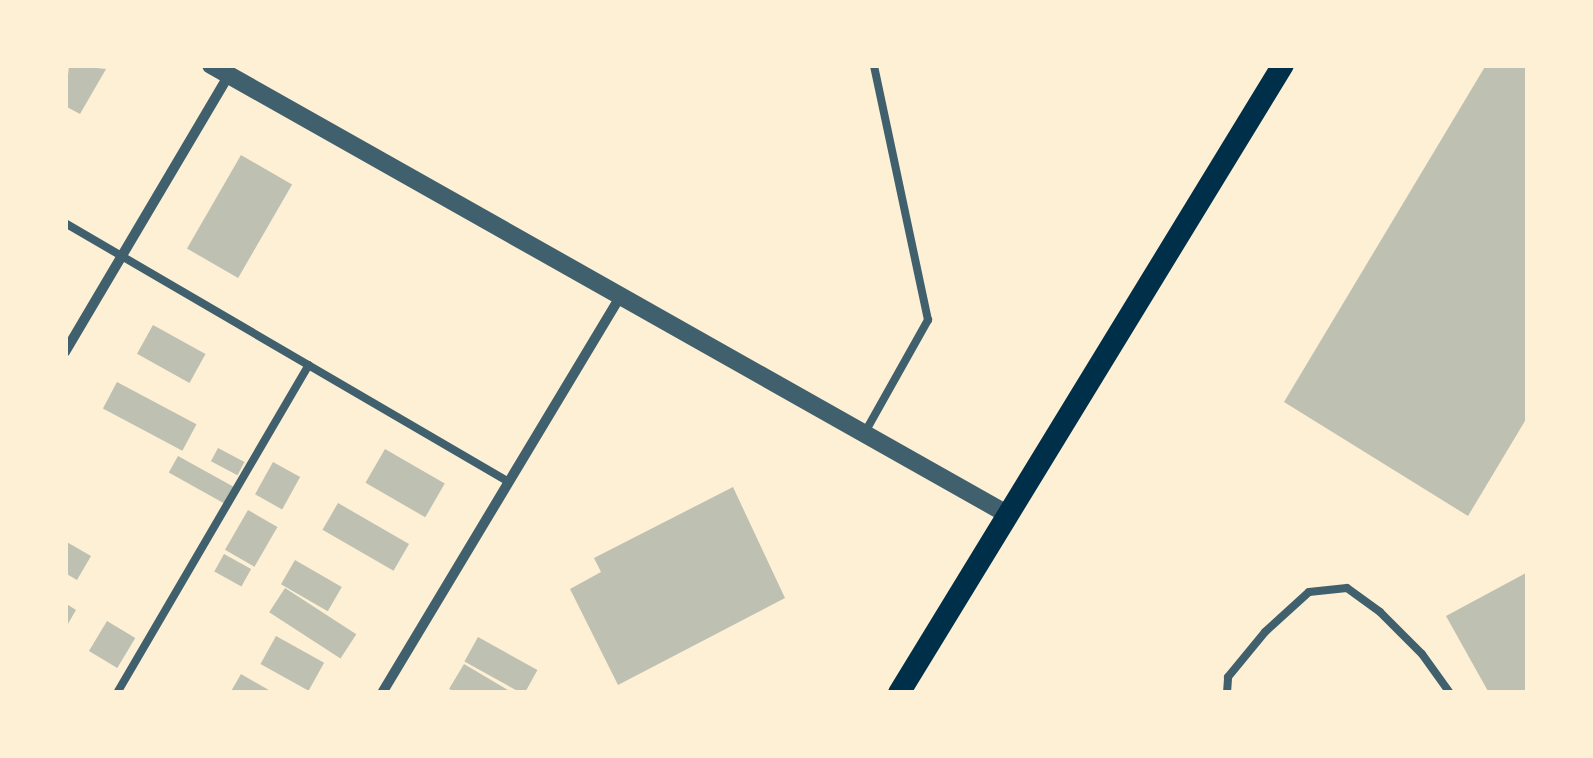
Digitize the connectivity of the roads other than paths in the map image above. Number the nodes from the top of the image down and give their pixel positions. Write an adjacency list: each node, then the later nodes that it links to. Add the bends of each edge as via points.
1 (211, 65): 4 (street)
2 (874, 65): 10 (lane, via 928,320)
3 (1283, 65): 12 (main road)
4 (230, 76): 6 (street); 7 (street)
5 (65, 223): 6 (lane)
6 (122, 256): 8 (street); 9 (lane)
7 (620, 297): 10 (street); 11 (street)
8 (65, 352)
9 (309, 365): 11 (lane); 13 (lane)
10 (864, 434): 12 (street)
11 (509, 482): 14 (street)
12 (1008, 514): 15 (main road)
13 (117, 693)
14 (382, 693)
15 (899, 693)
16 (1227, 693): 17 (lane, via 1228,677 1309,592 1347,588 1422,654)
17 (1450, 693)

